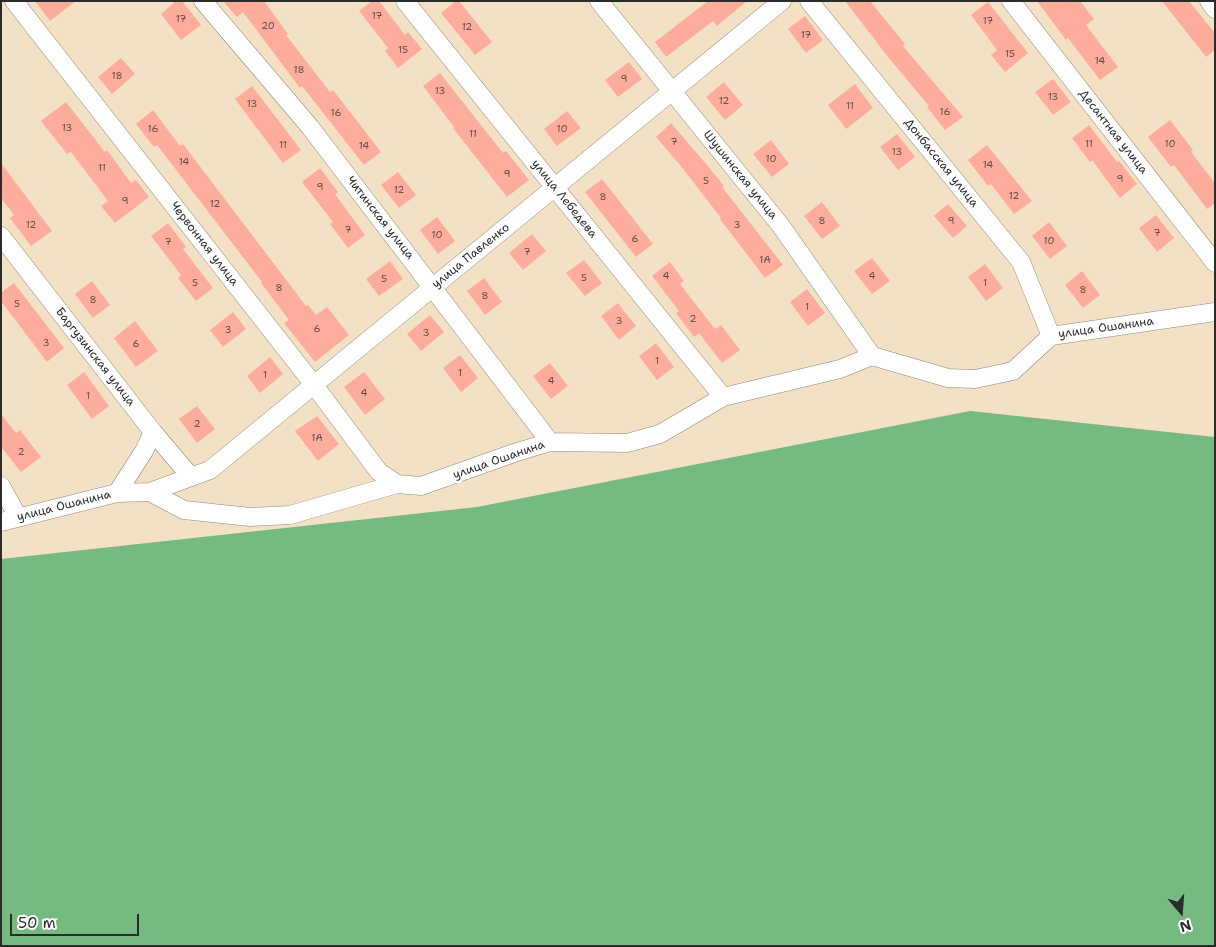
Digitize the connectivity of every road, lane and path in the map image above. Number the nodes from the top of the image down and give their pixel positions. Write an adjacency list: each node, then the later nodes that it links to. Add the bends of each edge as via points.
1 (14, 1): 18 (street, Червонная улица)
2 (203, 1): 14 (street, Читинская улица, via 310,127)
3 (405, 1): 11 (street, улица Лебедева)
4 (599, 1): 10 (street, Шушинская улица)
5 (782, 1): 10 (street, улица Павленко)
6 (809, 1): 16 (street, Донбасская улица, via 1021,262)
7 (1011, 1): 13 (street, Десантная улица)
8 (1209, 1): 9 (street)
9 (1215, 8)
10 (671, 90): 11 (street, улица Павленко); 17 (street, Шушинская улица, via 781,226)
11 (554, 188): 14 (street, улица Павленко); 19 (street, улица Лебедева)
12 (1, 236): 20 (street, Баргузинская улица)
13 (1215, 264)
14 (432, 286): 18 (street, улица Павленко); 21 (street, Читинская улица)
15 (1215, 312): 16 (street, улица Ошанина)
16 (1051, 336): 17 (street, улица Ошанина, via 1013,371 975,379 948,378)
17 (872, 356): 19 (street, улица Ошанина, via 840,368)
18 (314, 385): 22 (street, улица Павленко, via 210,470); 23 (street, Червонная улица, via 380,472)
19 (723, 397): 21 (street, улица Ошанина, via 660,434 627,443)
20 (153, 432): 22 (street, Баргузинская улица); 26 (street)
21 (550, 442): 23 (street, улица Ошанина, via 421,486)
22 (191, 477): 25 (street, улица Павленко)
23 (397, 484): 25 (street, улица Ошанина, via 290,515 250,517 184,510)
24 (1, 486): 27 (street)
25 (150, 492): 26 (street, улица Ошанина)
26 (117, 493): 27 (street, улица Ошанина)
27 (10, 520)

